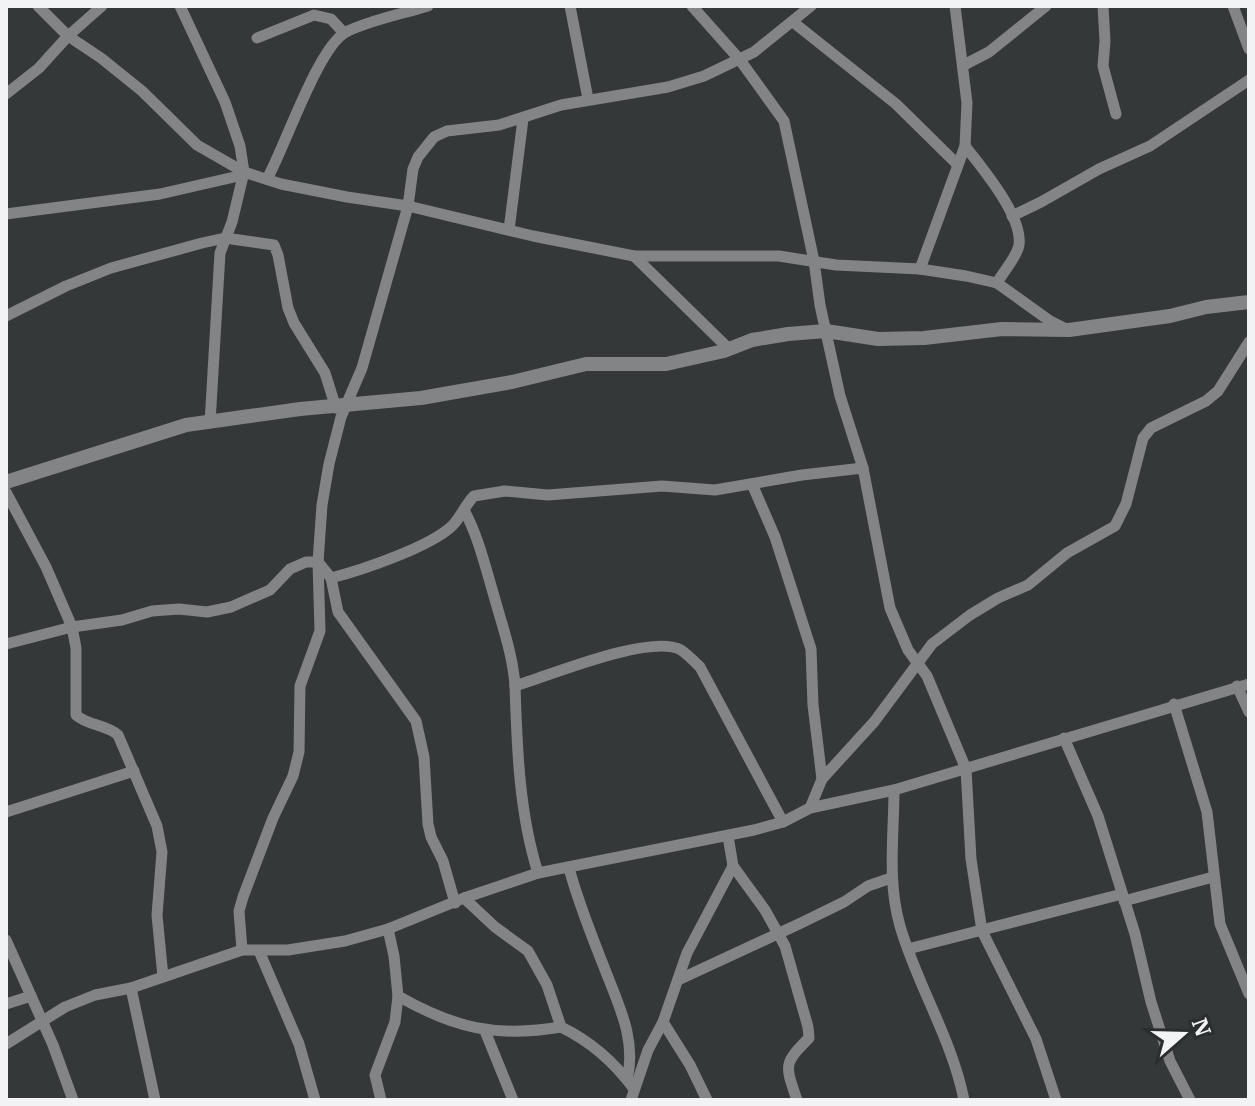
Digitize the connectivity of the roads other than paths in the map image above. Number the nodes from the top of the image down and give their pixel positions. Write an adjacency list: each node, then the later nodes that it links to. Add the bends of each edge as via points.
1 (38, 6): 14 (street)
2 (102, 6): 14 (street)
3 (180, 6): 26 (street, via 225,102)
4 (428, 6): 13 (street)
5 (570, 6): 21 (street)
6 (692, 6): 17 (street)
7 (811, 6): 12 (street)
8 (955, 6): 18 (street)
9 (1046, 6): 18 (street, via 989,52)
10 (1103, 6): 22 (street, via 1103,66)
11 (1233, 6): 16 (street)
12 (793, 22): 17 (street); 25 (street, via 896,104)
13 (344, 33): 15 (street, via 331,19 314,15); 27 (street, via 311,81)
14 (68, 36): 20 (street); 26 (street, via 142,91 197,145)
15 (257, 38)
16 (1249, 49)
17 (740, 60): 21 (street, via 668,87); 34 (street, via 784,121)
18 (964, 65): 24 (street)
19 (1249, 80): 30 (street, via 1150,146)
20 (6, 94)
21 (588, 99): 23 (street)
22 (1116, 114)
23 (523, 119): 28 (street, via 434,137 413,169); 31 (street)
24 (965, 146): 25 (street); 30 (street)
25 (957, 164): 35 (street)
26 (243, 174): 27 (street); 29 (street, via 160,194); 32 (street)
27 (267, 179): 28 (street)
28 (408, 206): 31 (street); 43 (street, via 362,368)
29 (6, 214)
30 (1012, 216): 36 (street, via 1018,249)
31 (509, 230): 33 (street)
32 (225, 238): 38 (street, via 111,268); 43 (street, via 275,247 294,323); 44 (street, via 218,269)
33 (634, 256): 34 (street, via 779,256); 42 (street)
34 (814, 261): 35 (street); 40 (street)
35 (920, 269): 36 (street)
36 (997, 283): 39 (street)
37 (1249, 302): 39 (street)
38 (6, 316)
39 (1069, 330): 40 (street, via 1002,329 878,339)
40 (826, 331): 42 (street, via 752,340); 45 (street)
41 (1249, 342): 54 (street, via 1218,391 1151,428 1143,438 1115,526 1067,553 1028,585 970,615 932,644)
42 (729, 349): 43 (street, via 666,364 586,364 485,387)
43 (341, 407): 44 (street); 50 (street, via 322,505)
44 (210, 423): 46 (street, via 186,425)
45 (863, 468): 47 (street); 54 (street, via 890,608 908,650)
46 (6, 482)
47 (752, 484): 49 (street, via 548,495 505,491 474,496); 62 (street, via 811,649)
48 (6, 492): 52 (street)
49 (464, 510): 51 (street, via 440,534 393,558); 56 (street, via 479,541)
50 (318, 562): 51 (street); 52 (street, via 290,569 270,590 231,607 152,611); 80 (street, via 320,631 300,686 299,752 243,897)
51 (331, 578): 74 (street, via 338,612 416,721 431,837)
52 (72, 627): 53 (street); 61 (street, via 76,715 112,729)
53 (6, 644)
54 (919, 662): 60 (street); 62 (street)
55 (1243, 685): 57 (street); 58 (street)
56 (515, 686): 66 (street, via 624,652 679,649 700,667); 70 (street, via 524,807)
57 (1174, 704): 59 (street); 71 (street, via 1207,812)
58 (1249, 712)
59 (1064, 738): 60 (street); 73 (street, via 1098,816)
60 (966, 769): 63 (street); 76 (street)
61 (134, 771): 65 (street); 82 (street, via 162,852 157,915)
62 (822, 779): 64 (street)
63 (894, 790): 64 (street); 72 (street)
64 (810, 808): 66 (street)
65 (6, 812)
66 (783, 822): 67 (street)
67 (728, 836): 68 (street); 69 (street)
68 (733, 866): 77 (street); 83 (street)
69 (569, 868): 70 (street); 94 (street, via 627,1027)
70 (538, 873): 74 (street)
71 (1213, 877): 73 (street); 85 (street, via 1220,924)
72 (891, 878): 77 (street); 79 (street)
73 (1123, 898): 76 (street); 104 (street, via 1170,1061)
74 (459, 901): 75 (street); 91 (street, via 528,951)
75 (388, 929): 81 (street, via 345,941); 87 (street)
76 (982, 931): 79 (street); 103 (street, via 1036,1039)
77 (778, 932): 83 (street); 101 (street, via 809,1038 788,1065)
78 (6, 940): 86 (street)
79 (908, 949): 102 (street)
80 (242, 950): 81 (street); 82 (street)
81 (259, 951): 97 (street, via 299,1044)
82 (163, 977): 84 (street)
83 (678, 980): 90 (street)
84 (131, 988): 89 (street, via 95,995); 96 (street)
85 (1249, 994)
86 (31, 996): 88 (street); 89 (street)
87 (398, 996): 92 (street); 98 (street, via 395,1022 375,1075)
88 (6, 1004)
89 (42, 1021): 93 (street); 95 (street)
90 (663, 1022): 94 (street); 100 (street)
91 (561, 1027): 92 (street); 94 (street, via 594,1047)
92 (485, 1031): 99 (street)
93 (6, 1044)
94 (631, 1090)
95 (73, 1100)
96 (155, 1100)
97 (315, 1100)
98 (381, 1100)
99 (513, 1100)
100 (707, 1100)
101 (797, 1100)
102 (964, 1100)
103 (1056, 1100)
104 (1190, 1100)

